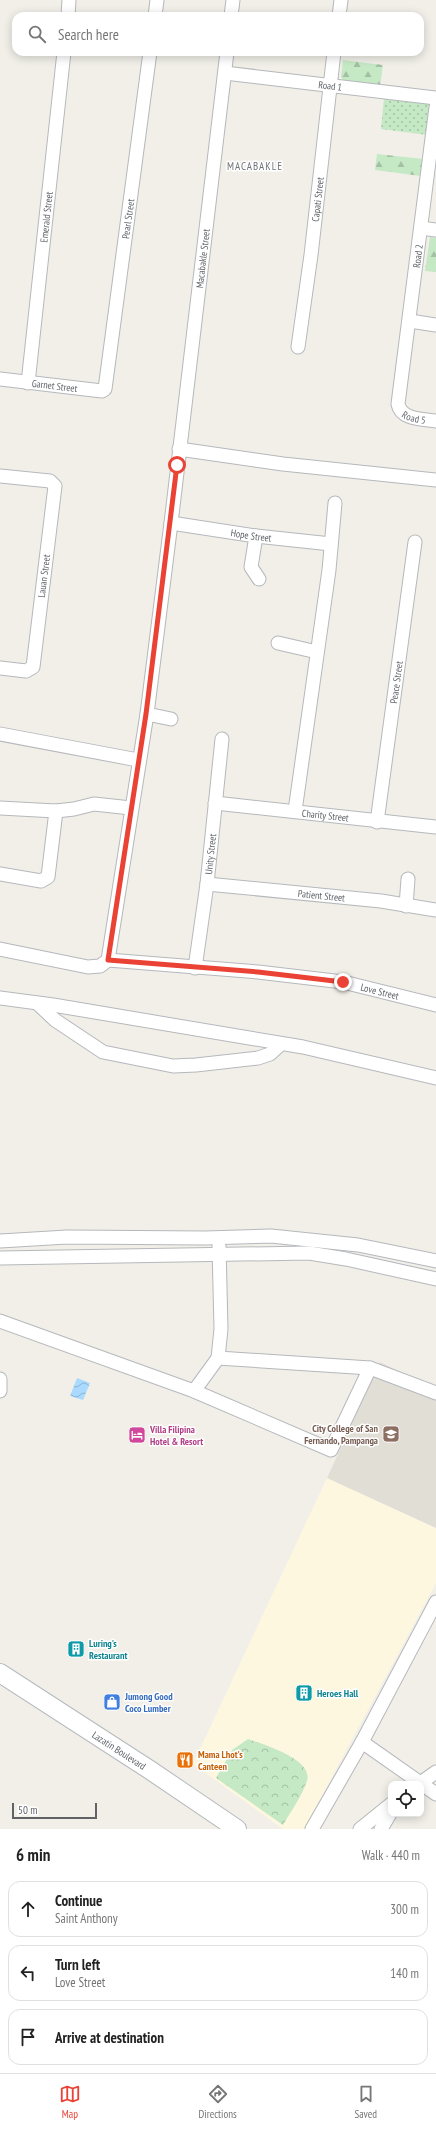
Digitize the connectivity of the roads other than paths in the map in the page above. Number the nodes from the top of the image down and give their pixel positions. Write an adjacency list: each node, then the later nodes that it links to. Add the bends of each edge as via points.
1 (70, 0): 5 (street)
2 (157, 0): 6 (street)
3 (233, 0): 7 (street)
4 (340, 0): 8 (street)
5 (68, 12)
6 (155, 12)
7 (232, 12)
8 (339, 12)
9 (64, 56): 23 (street, Emerald Street)
10 (149, 56): 24 (street, Pearl Street)
11 (227, 56): 13 (street, Macabakle Street)
12 (334, 56): 14 (street, Capati Street)
13 (225, 73): 14 (street, Road 1); 27 (street, Macabakle Street)
14 (330, 86): 15 (street, Road 1); 21 (street, Capati Street)
15 (436, 98)
16 (436, 107): 17 (street, Road 2)
17 (421, 228): 18 (street); 19 (street, Road 2)
18 (436, 230)
19 (410, 321): 20 (street); 25 (street, Road 2)
20 (436, 325)
21 (298, 347)
22 (0, 379): 23 (street, Garnet Street)
23 (28, 383): 24 (street, Garnet Street, via 102,391)
24 (106, 386)
25 (398, 404): 26 (street, Road 5, via 401,412 408,416)
26 (436, 421)
27 (179, 449): 29 (street, via 283,464); 31 (street, Macabakle Street)
28 (0, 476): 38 (street, Lauan Street, via 50,481 55,486 33,667 26,671)
29 (436, 480)
30 (334, 503): 34 (street)
31 (171, 523): 32 (street, Hope Street); 39 (street, Macabakle Street)
32 (256, 536): 34 (street, Hope Street); 35 (street, via 251,566)
33 (415, 542): 49 (street, Peace Street)
34 (331, 544): 37 (street)
35 (259, 579)
36 (278, 643): 37 (street)
37 (317, 652): 48 (street)
38 (0, 668)
39 (146, 714): 40 (street); 43 (street, Macabakle Street)
40 (171, 719)
41 (0, 734): 43 (street)
42 (222, 739): 44 (street, Unity Street)
43 (138, 760): 46 (street, Macabakle Street)
44 (215, 803): 48 (street, Charity Street); 53 (street, Unity Street)
45 (0, 808): 47 (street)
46 (131, 808): 47 (street, via 94,804); 57 (street, Macabakle Street)
47 (56, 810): 51 (street, via 48,877 41,881)
48 (295, 811): 49 (street, Charity Street)
49 (377, 822): 50 (street, Charity Street)
50 (436, 827)
51 (0, 874)
52 (408, 879): 54 (street)
53 (207, 884): 54 (street, Patient Street, via 381,901); 58 (street, Unity Street)
54 (406, 906): 55 (street, Patient Street)
55 (436, 910)
56 (0, 950): 57 (street, via 88,967 100,966)
57 (108, 960): 58 (street, Love Street)
58 (195, 968): 61 (street, Love Street, via 343,982)
59 (0, 998): 60 (street)
60 (37, 1003): 62 (street); 62 (street, via 55,1020 103,1052 174,1066 196,1066 258,1058 270,1054)
61 (436, 1005)
62 (281, 1044): 63 (street)
63 (436, 1078)
64 (218, 1237): 65 (street, via 67,1237); 66 (street); 68 (street, via 271,1236 358,1245)
65 (0, 1241)
66 (219, 1254): 67 (street); 69 (street, via 309,1253); 71 (street, via 221,1328)
67 (0, 1258)
68 (436, 1261)
69 (436, 1279)
70 (0, 1321): 75 (street)
71 (218, 1358): 72 (street); 75 (street)
72 (370, 1368): 75 (street, via 330,1450); 76 (street)
73 (0, 1379): 74 (street)
74 (0, 1391)
75 (194, 1391)
76 (436, 1393)
77 (436, 1602): 79 (street)
78 (0, 1673): 87 (main road, Lazatin Boulevard)
79 (362, 1742): 81 (street); 88 (street)
80 (436, 1772): 82 (street)
81 (416, 1781)
82 (424, 1781)
83 (424, 1786): 84 (street)
84 (436, 1794)
85 (388, 1806): 89 (street)
86 (388, 1817): 90 (street)
87 (237, 1829)
88 (312, 1829)
89 (360, 1829)
90 (381, 1829)

